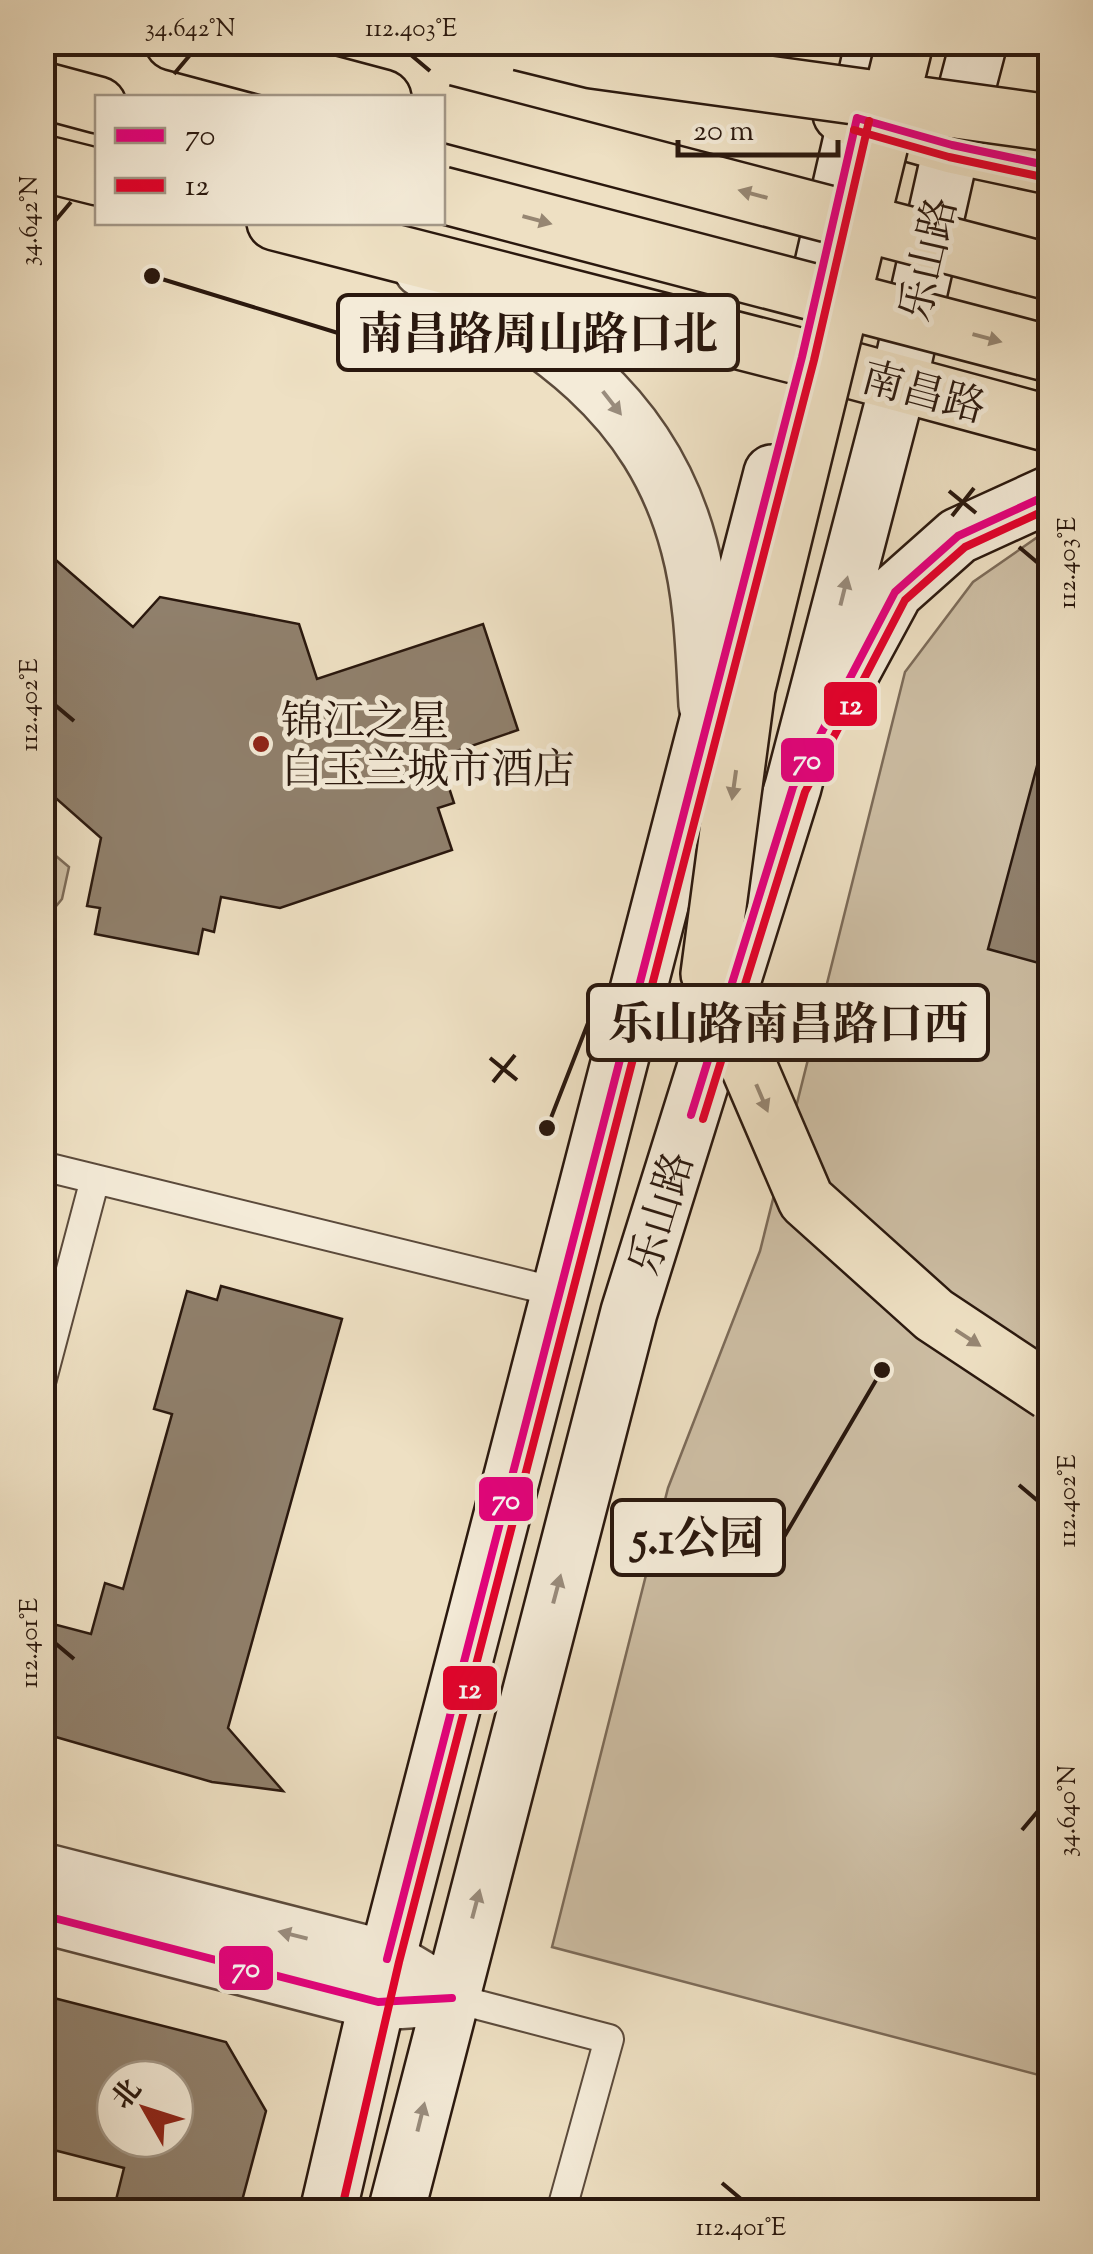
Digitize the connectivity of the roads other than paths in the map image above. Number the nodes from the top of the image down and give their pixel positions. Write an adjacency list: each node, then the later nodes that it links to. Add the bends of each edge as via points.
1 (173, 42): 9 (main road)
2 (520, 42): 13 (main road, bridge, via 593,60)
3 (547, 42): 12 (main road)
4 (874, 42): 12 (main road, 乐山路)
5 (888, 42): 12 (main road, 乐山路)
6 (905, 42): 33 (main road, one-way to 33, bridge, via 747,688 709,974 806,1200 934,1316)
7 (980, 42): 14 (main road, 乐山路)
8 (42, 90): 10 (main road)
9 (373, 95)
10 (95, 103)
11 (445, 114): 21 (main road, one-way to 11, bridge)
12 (857, 118): 14 (main road); 23 (main road, 乐山路)
13 (1050, 122)
14 (952, 145): 16 (main road); 24 (main road, 乐山路)
15 (42, 162): 17 (main road)
16 (1050, 166)
17 (95, 176)
18 (445, 196): 22 (main road, 南昌路, one-way to 22, bridge)
19 (287, 225): 20 (main road, 南昌路)
20 (388, 252): 23 (main road, 南昌路); 27 (main road, one-way to 27, via 543,340 607,394 660,468 692,562)
21 (1050, 272)
22 (1050, 354)
23 (802, 357): 24 (main road, 南昌路); 27 (main road, 乐山路)
24 (898, 385): 25 (main road, 南昌路); 28 (main road, 乐山路, one-way to 24)
25 (1050, 424)
26 (1050, 494): 28 (main road, via 958,536 896,592)
27 (708, 722): 31 (main road, 乐山路)
28 (793, 787): 37 (main road, 乐山路, one-way to 28, via 629,1312)
29 (42, 1166): 30 (lane)
30 (95, 1180): 31 (lane); 32 (lane)
31 (561, 1293): 36 (main road, 乐山路)
32 (42, 1380)
33 (1050, 1392)
34 (42, 1872): 36 (main road, one-way to 34)
35 (42, 1915): 36 (main road)
36 (383, 1980): 37 (main road); 38 (main road, 乐山路)
37 (452, 1998): 39 (main road, 乐山路, one-way to 37); 40 (lane, via 609,2039)
38 (328, 2212)
39 (396, 2212)
40 (561, 2212)

